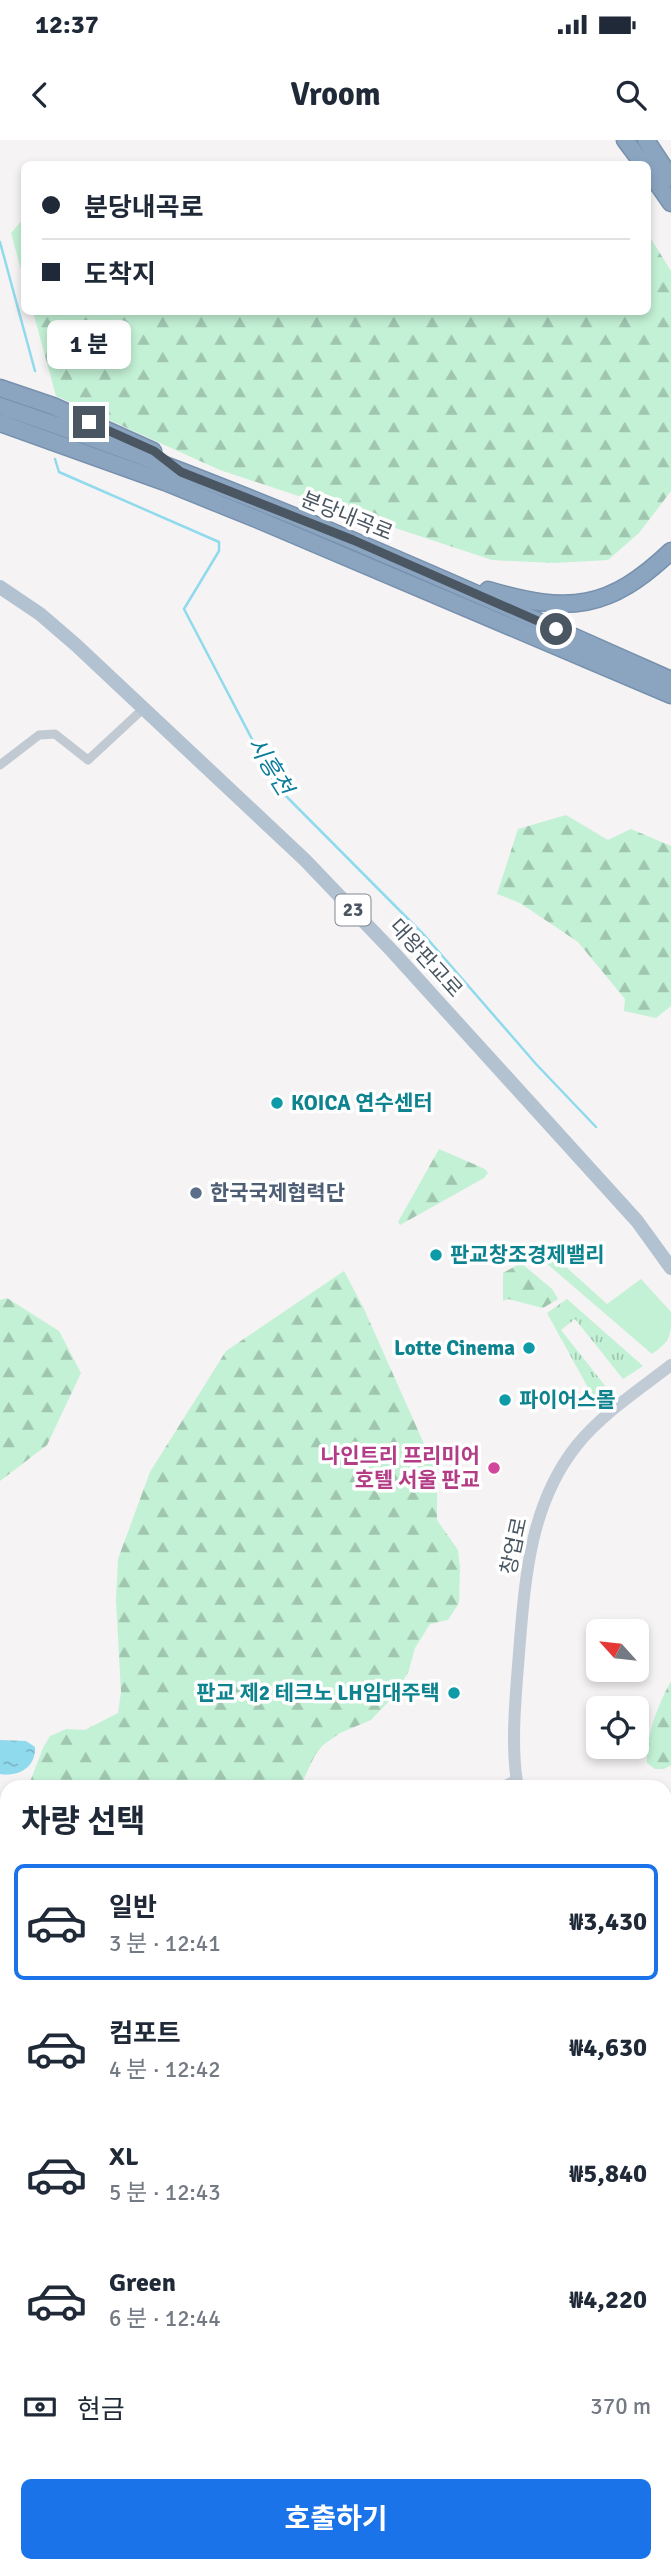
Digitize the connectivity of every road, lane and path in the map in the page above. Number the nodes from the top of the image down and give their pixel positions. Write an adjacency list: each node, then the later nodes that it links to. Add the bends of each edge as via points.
1 (625, 140): 3 (highway)
2 (646, 140): 5 (highway)
3 (641, 161)
4 (651, 174): 6 (highway)
5 (671, 178)
6 (671, 203)
7 (0, 388): 10 (highway, via 130,439)
8 (0, 405): 10 (highway, 분당내곡로)
9 (0, 423): 15 (highway, 분당내곡로, via 259,520)
10 (181, 472): 12 (highway, 분당내곡로)
11 (671, 551): 12 (highway, via 624,589 576,604 515,597)
12 (433, 575): 14 (highway, 분당내곡로)
13 (0, 587): 16 (main road, 대왕판교로 / 23, via 40,614)
14 (671, 680)
15 (671, 695)
16 (144, 708): 17 (street, via 88,760 55,733 39,735); 18 (main road, 대왕판교로 / 23, via 305,860 393,952 637,1221)
17 (0, 765)
18 (671, 1268)
19 (671, 1365): 20 (street, 창업로, via 630,1395 577,1446 537,1520 525,1581)
20 (517, 1780)

